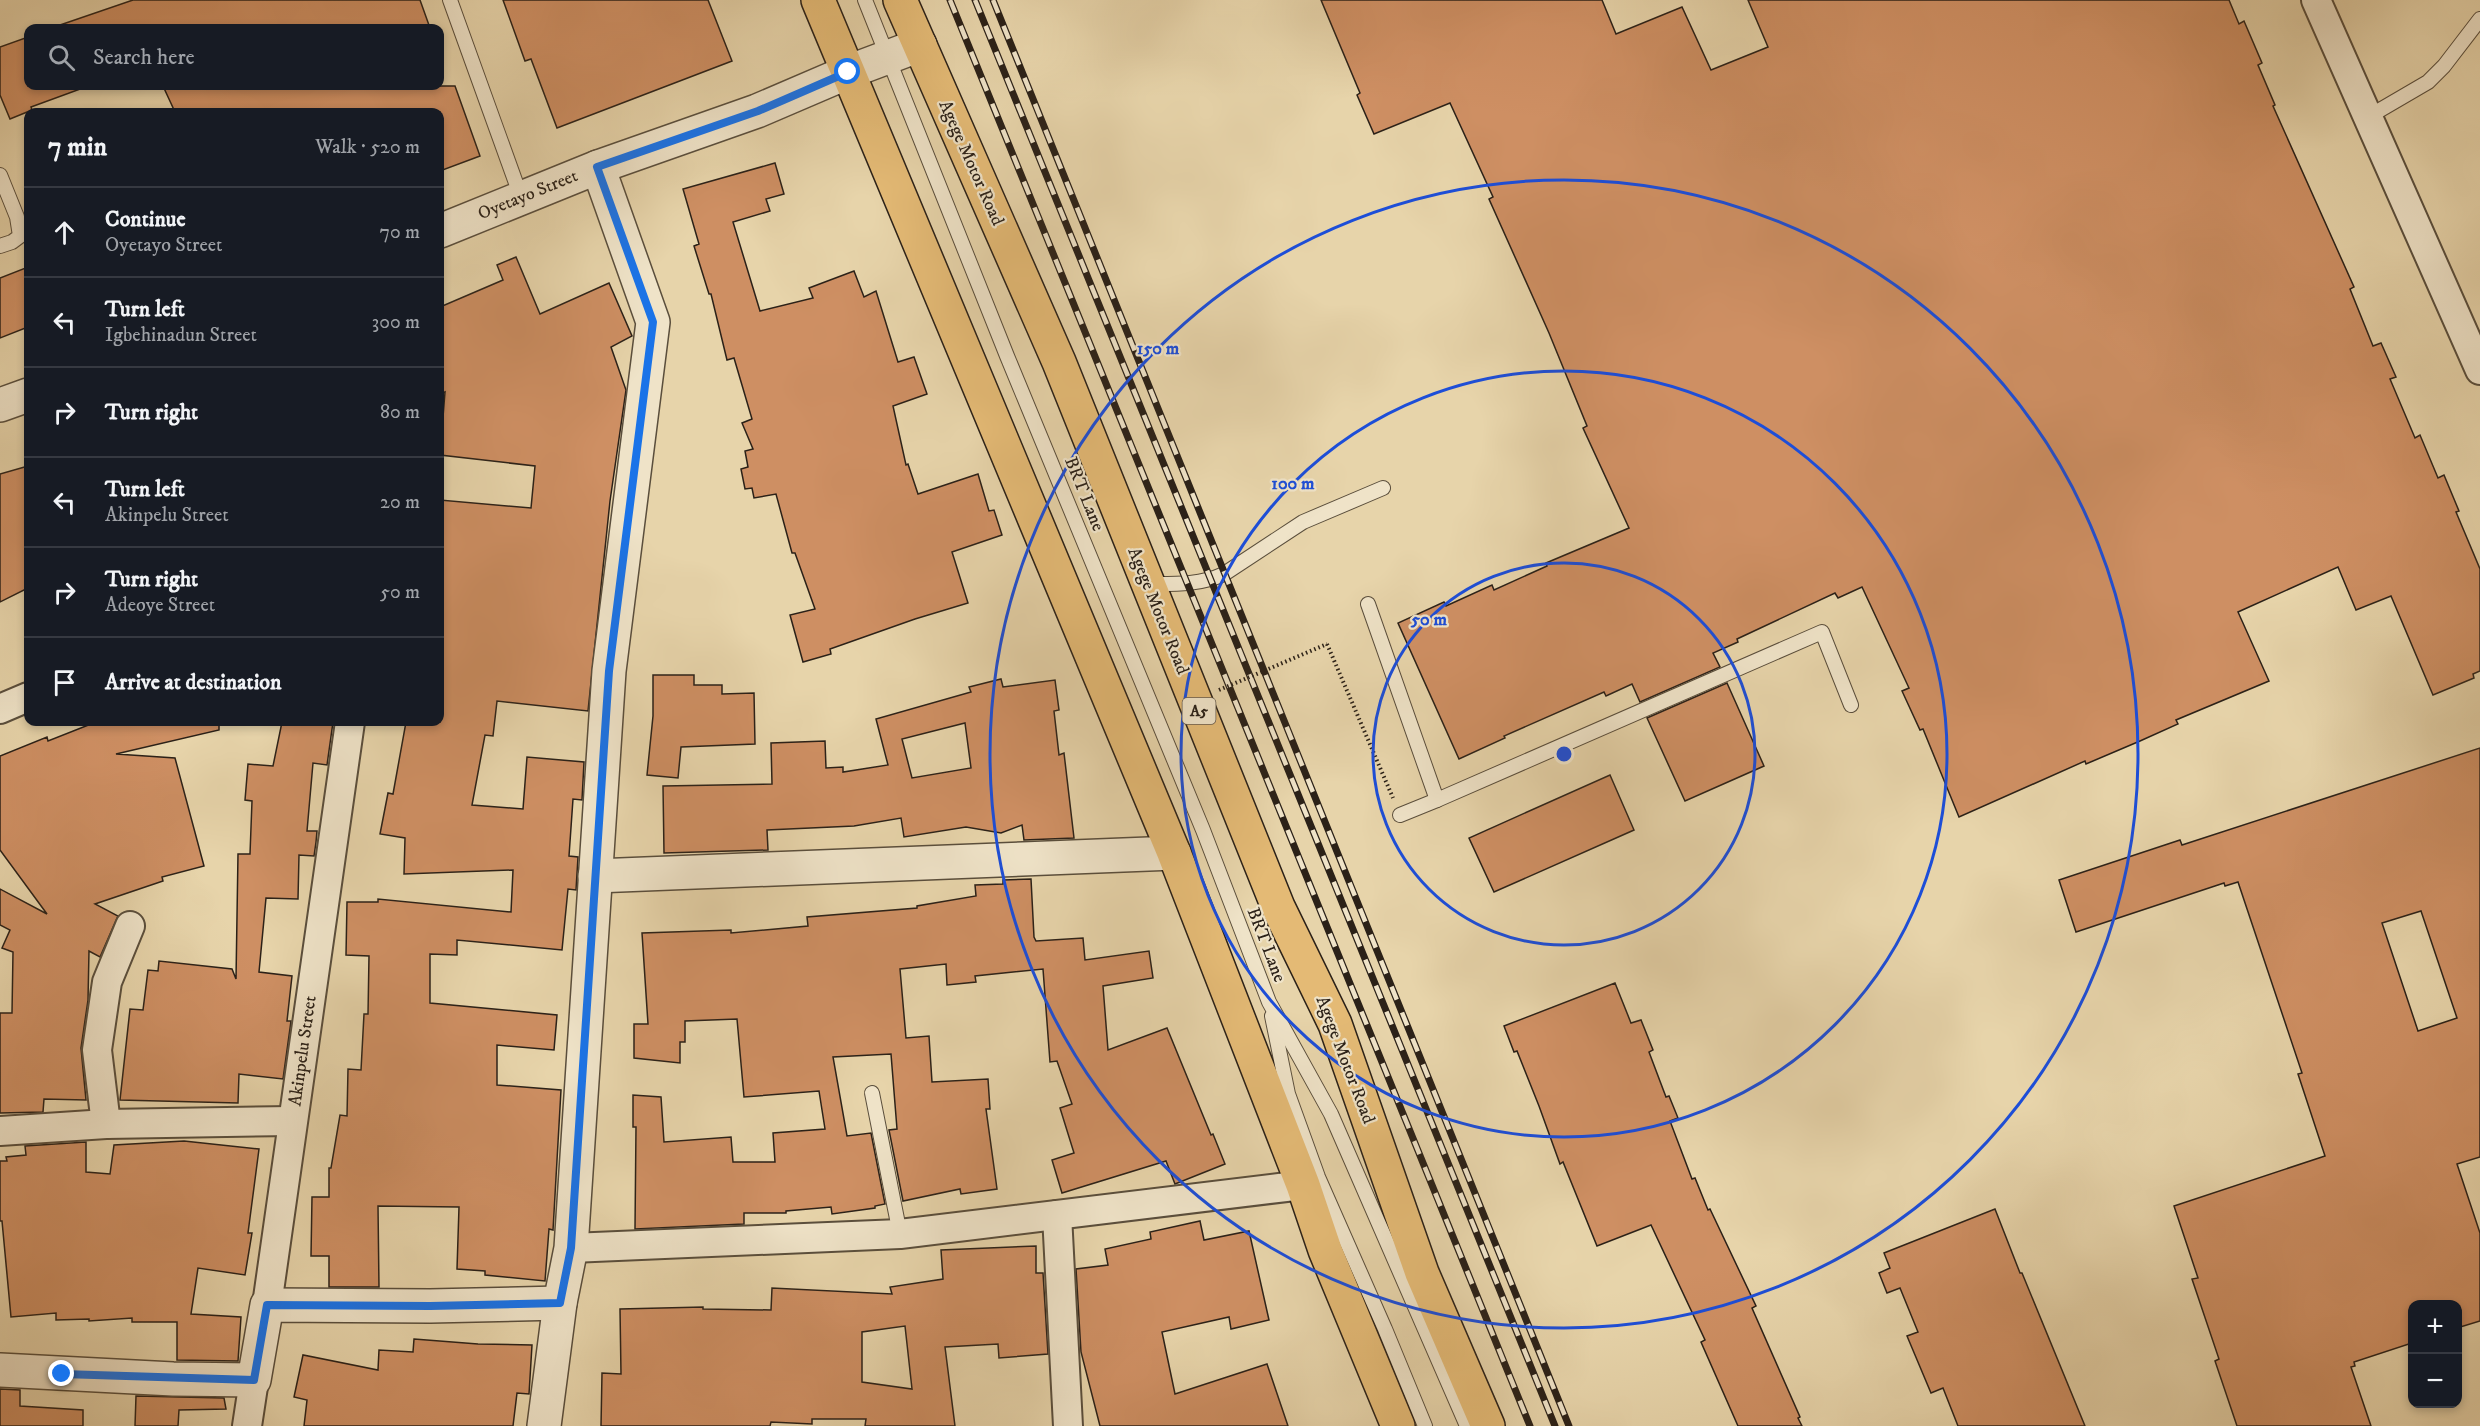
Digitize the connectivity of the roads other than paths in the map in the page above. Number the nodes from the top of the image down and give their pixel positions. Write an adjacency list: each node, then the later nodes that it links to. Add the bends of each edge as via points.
1 (450, 0): 13 (lane)
2 (818, 0): 9 (highway)
3 (865, 0): 8 (lane, BRT Lane)
4 (900, 0): 7 (highway, Agege Motor Road / A5)
5 (2316, 0): 10 (street)
6 (2480, 19): 10 (lane, via 2428,82)
7 (920, 45): 8 (street, Oyetayo Street); 19 (highway, Agege Motor Road / A5, via 1059,363)
8 (888, 57): 9 (street, Oyetayo Street); 30 (lane, BRT Lane, via 1203,830)
9 (848, 72): 11 (street, Oyetayo Street, via 758,111); 27 (highway)
10 (2368, 117): 17 (street)
11 (597, 167): 13 (street, Oyetayo Street); 28 (street, via 653,322 609,671)
12 (0, 175): 14 (lane)
13 (521, 198): 15 (street, Oyetayo Street)
14 (24, 226): 16 (lane, via 20,236)
15 (444, 229)
16 (0, 246)
17 (2480, 370)
18 (1383, 488): 19 (lane, via 1303,522 1211,580)
19 (1147, 584): 49 (highway, Agege Motor Road / A5, via 1278,907 1335,1024 1422,1273)
20 (1368, 604): 25 (lane)
21 (24, 699): 23 (street)
22 (1851, 705): 25 (lane, via 1822,632)
23 (0, 710)
24 (350, 726): 32 (street, Akinpelu Street)
25 (1437, 800): 26 (lane)
26 (1400, 815)
27 (1174, 853): 28 (street); 35 (highway)
28 (595, 876): 38 (street)
29 (130, 926): 33 (street, via 107,982 97,1050)
30 (1269, 1002): 47 (lane, BRT Lane, via 1288,1094 1318,1177); 48 (lane, BRT Lane, via 1331,1114)
31 (872, 1093): 37 (lane)
32 (292, 1121): 33 (street); 40 (street, Akinpelu Street)
33 (106, 1124): 34 (street)
34 (0, 1131)
35 (1303, 1185): 36 (street); 46 (highway, via 1325,1250)
36 (1057, 1215): 37 (street); 45 (street)
37 (900, 1234): 38 (street)
38 (571, 1248): 39 (street)
39 (560, 1303): 40 (street); 44 (street)
40 (267, 1305): 42 (street, Akinpelu Street)
41 (0, 1370): 42 (street)
42 (254, 1380): 43 (street)
43 (247, 1426)
44 (544, 1426)
45 (1068, 1426)
46 (1398, 1426)
47 (1425, 1426)
48 (1467, 1426)
49 (1488, 1426)

